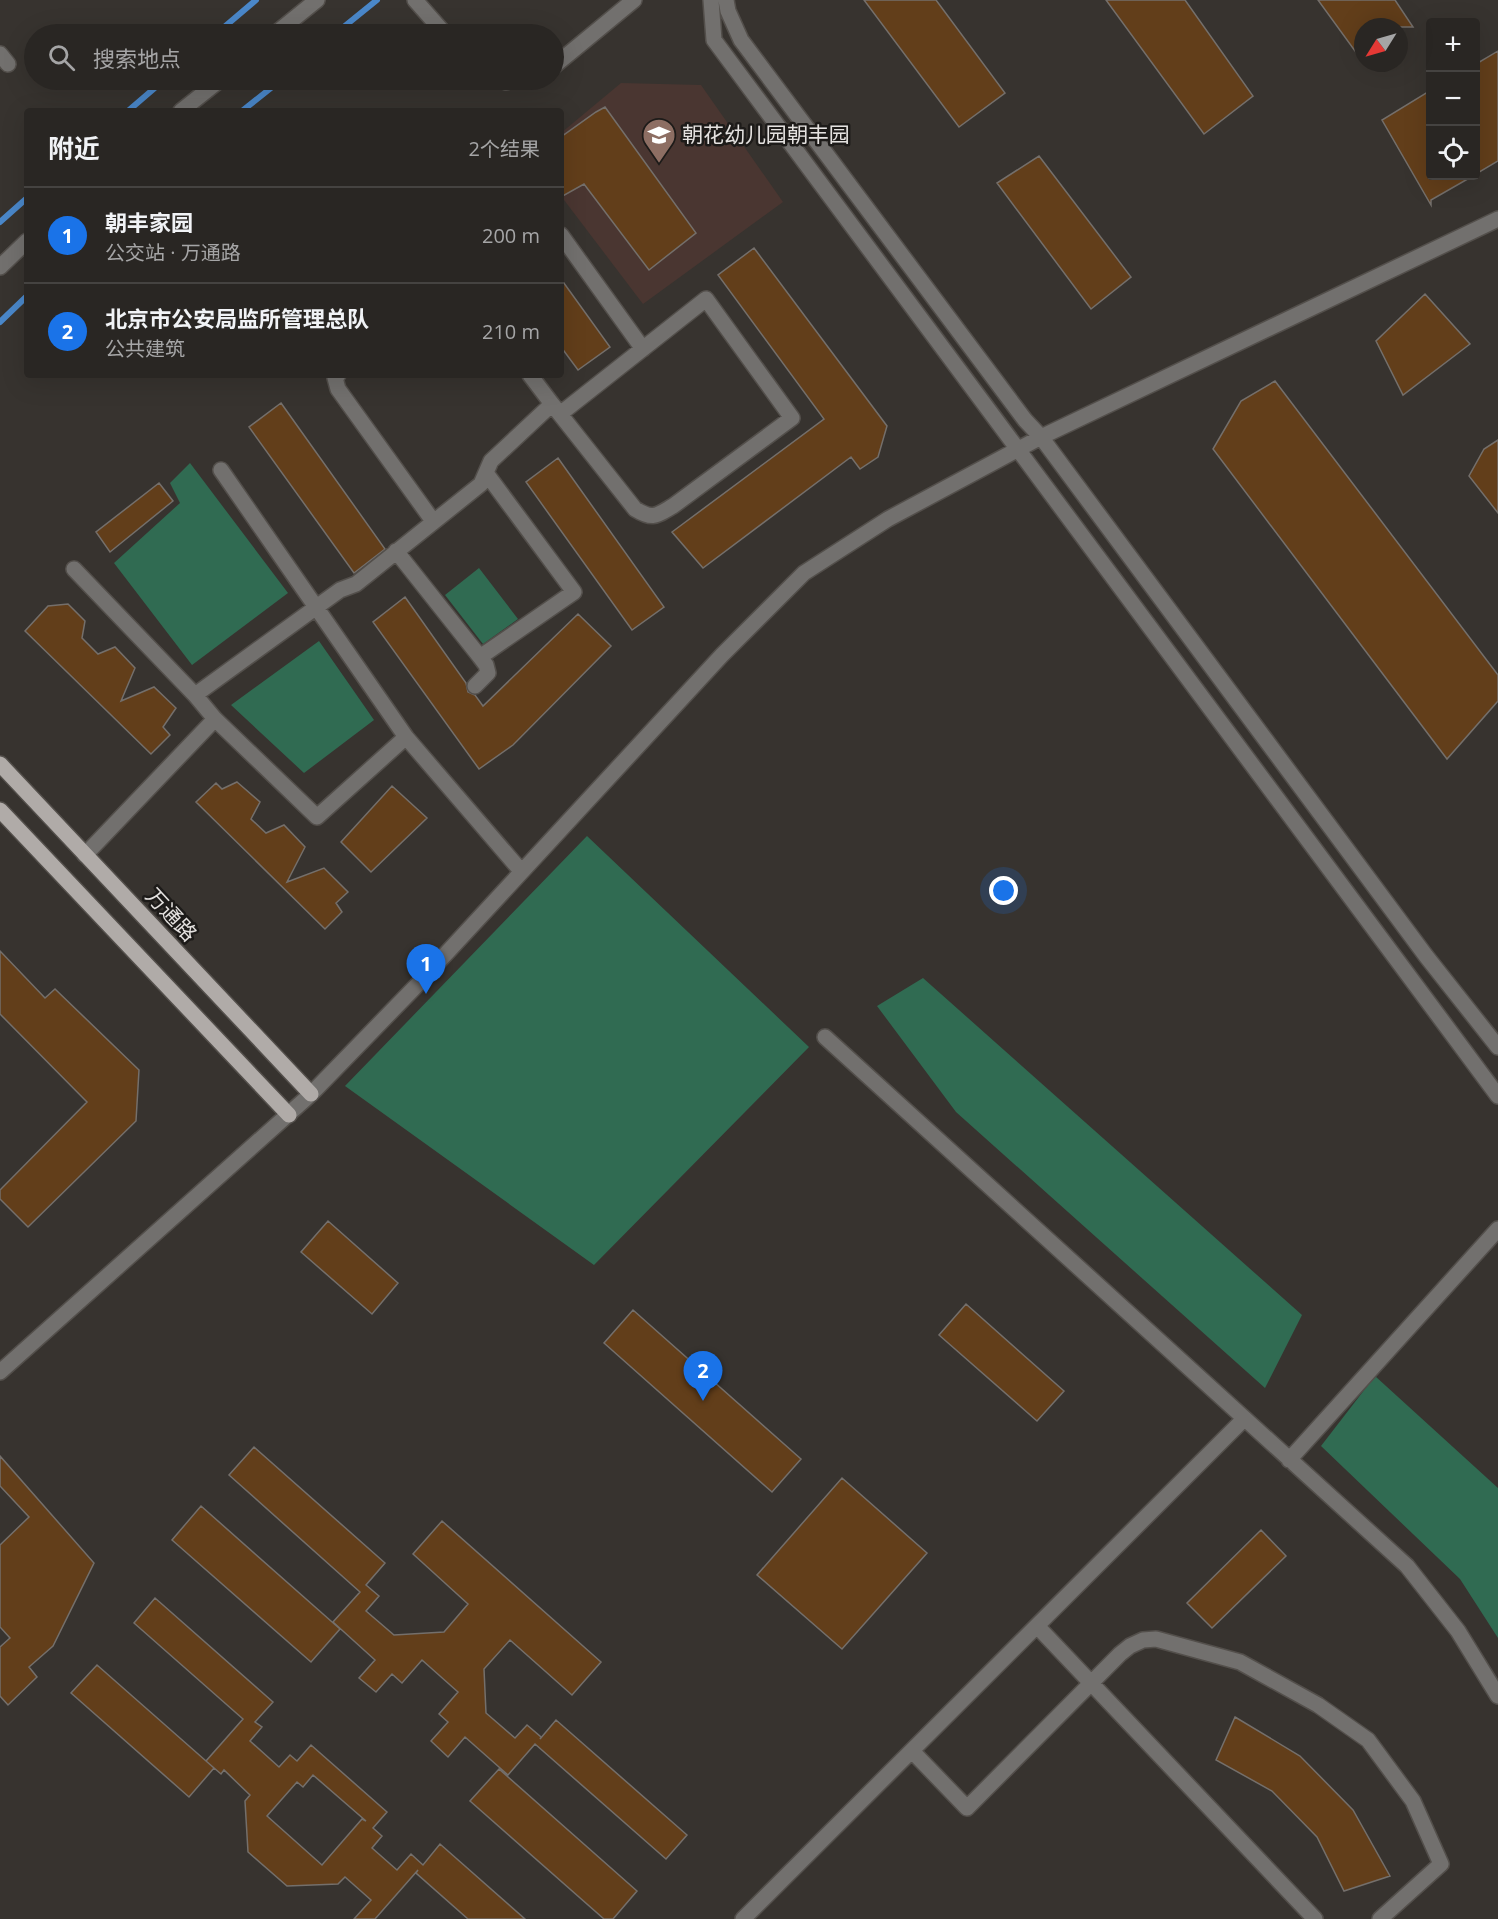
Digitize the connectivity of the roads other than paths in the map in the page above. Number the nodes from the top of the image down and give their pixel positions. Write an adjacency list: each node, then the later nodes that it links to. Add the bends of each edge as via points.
1 (317, 0): 6 (street)
2 (634, 0): 8 (street)
3 (711, 0): 20 (street, via 714,39)
4 (726, 0): 19 (street, via 741,40)
5 (419, 4): 7 (street)
6 (287, 24)
7 (436, 24)
8 (564, 58)
9 (207, 90): 10 (street)
10 (185, 108)
11 (1498, 219): 19 (street)
12 (564, 239): 15 (street)
13 (24, 244): 14 (street)
14 (0, 267)
15 (643, 349): 18 (street); 18 (street, via 706,299 792,418 654,517 635,509)
16 (336, 378): 23 (street, via 338,389)
17 (532, 378): 18 (street)
18 (556, 409): 22 (street, via 491,461)
19 (1041, 437): 20 (street); 37 (street, via 1426,956)
20 (1019, 449): 35 (street, via 888,519 804,573); 39 (street)
21 (221, 470): 26 (street)
22 (486, 473): 23 (street, via 481,484); 27 (street, via 574,592)
23 (434, 521): 24 (street)
24 (396, 551): 26 (street, via 356,584); 27 (street)
25 (74, 569): 29 (street)
26 (316, 607): 29 (street); 31 (street)
27 (480, 657): 28 (street, via 488,673)
28 (475, 686)
29 (195, 695): 30 (street)
30 (215, 719): 31 (street, via 316,817); 34 (street)
31 (406, 737): 35 (street)
32 (0, 764): 34 (main road, 万通路)
33 (0, 810): 40 (main road)
34 (85, 855): 38 (main road, 万通路)
35 (521, 871): 38 (street)
36 (825, 1037): 43 (street)
37 (1498, 1047)
38 (311, 1094): 40 (street)
39 (1498, 1096)
40 (289, 1115): 42 (street)
41 (1498, 1229): 44 (street)
42 (0, 1372)
43 (1244, 1419): 44 (street); 45 (street)
44 (1289, 1460): 47 (street, via 1407,1566 1458,1631)
45 (1036, 1626): 46 (street); 48 (street)
46 (1091, 1683): 48 (street, via 968,1808); 50 (street); 51 (street, via 1130,1646 1149,1640 1169,1641 1240,1662 1318,1705 1368,1740 1413,1801 1441,1864)
47 (1498, 1696)
48 (912, 1751): 49 (street)
49 (743, 1919)
50 (1315, 1919)
51 (1380, 1919)

